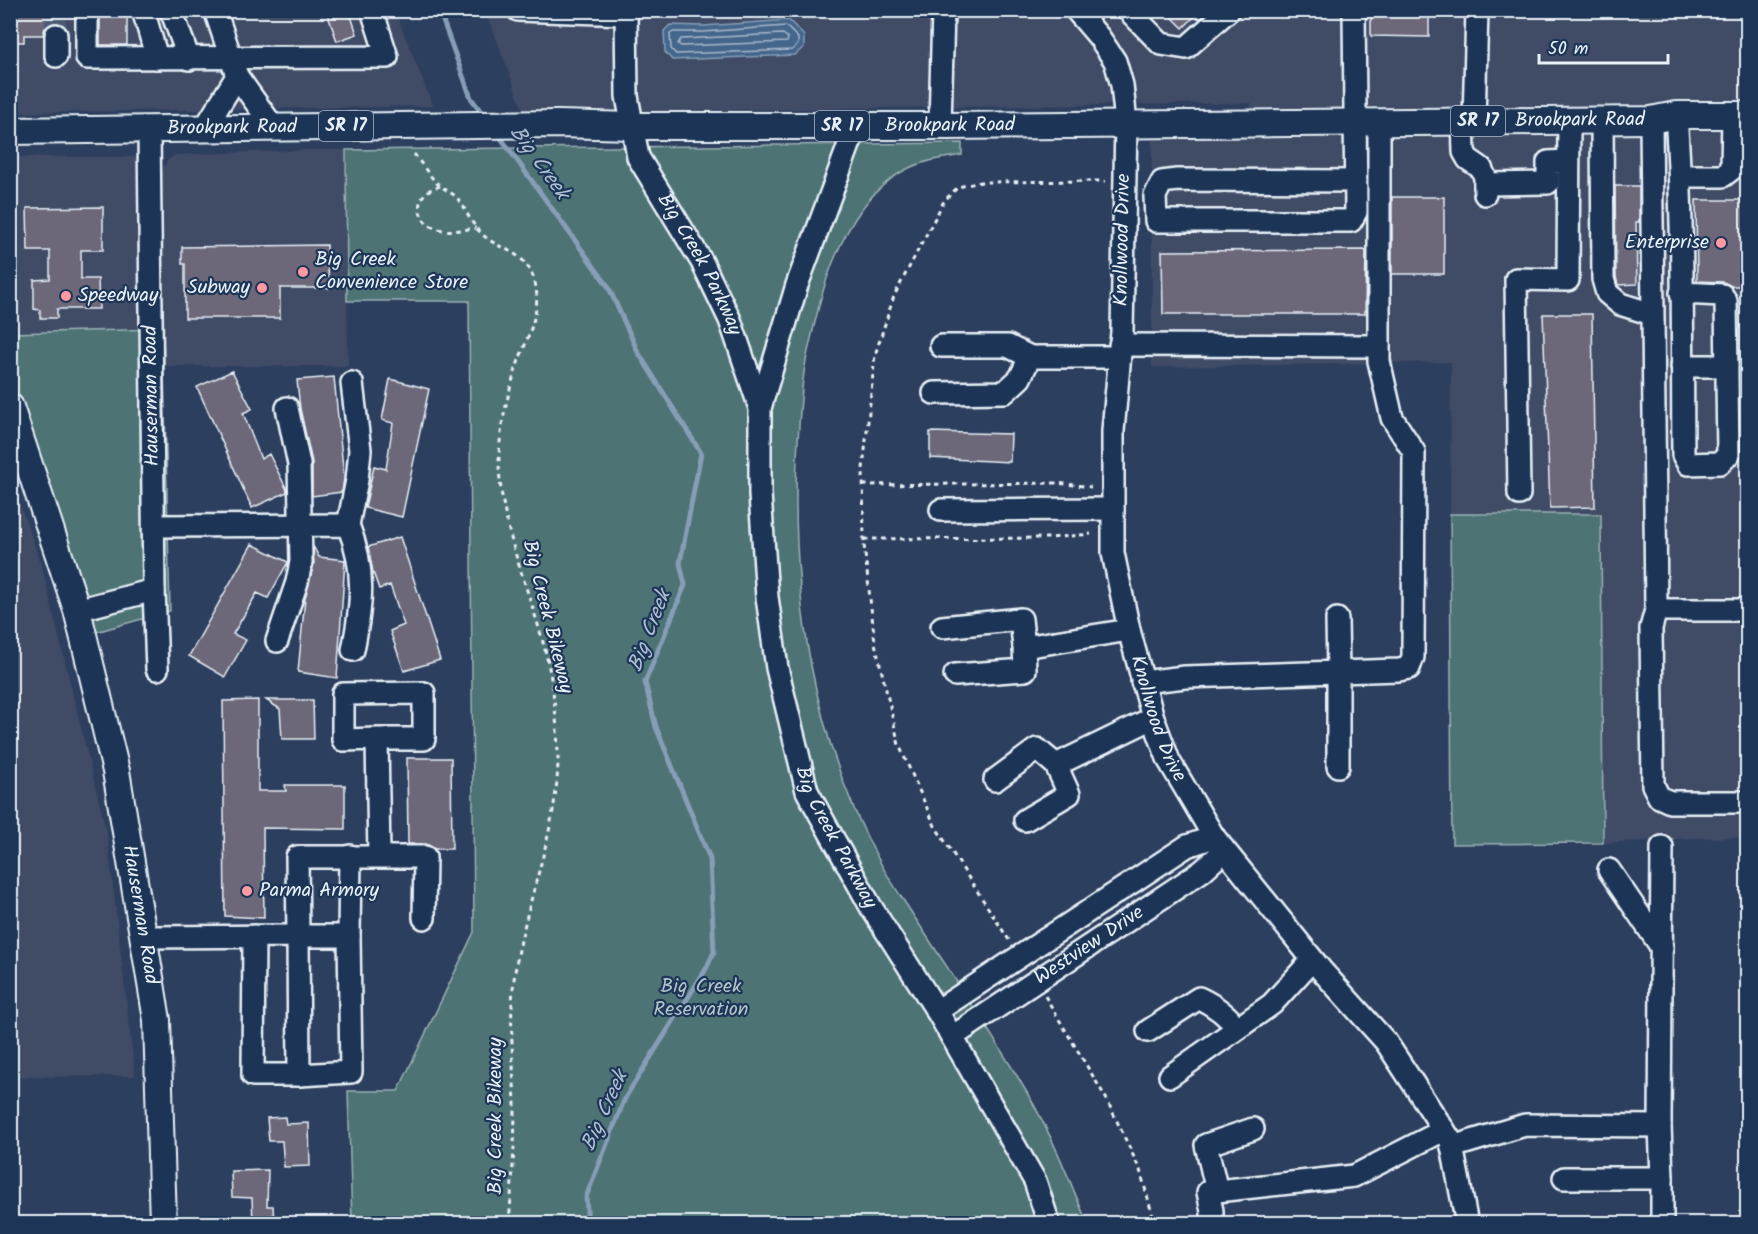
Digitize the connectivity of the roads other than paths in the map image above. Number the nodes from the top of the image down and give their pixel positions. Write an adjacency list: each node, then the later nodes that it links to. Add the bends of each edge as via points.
1 (80, 10): 17 (street)
2 (87, 10): 17 (street)
3 (143, 10): 18 (street)
4 (171, 10): 19 (street)
5 (215, 10): 20 (street)
6 (372, 10): 20 (street, via 387,57)
7 (518, 10): 14 (street)
8 (943, 10): 31 (street)
9 (1076, 10): 28 (street, Knollwood Drive, via 1115,61)
10 (1128, 10): 11 (street, via 1161,44 1186,48)
11 (1229, 10)
12 (1354, 10): 27 (street)
13 (1477, 10): 26 (street)
14 (626, 12): 29 (street, Big Creek Parkway, via 627,96)
15 (56, 35): 16 (street)
16 (56, 56)
17 (83, 58): 18 (street)
18 (157, 58): 19 (street)
19 (189, 59): 20 (street)
20 (235, 67): 32 (street); 33 (street)
21 (1676, 115): 22 (main road, Brookpark Road / SR 17); 25 (main road, Brookpark Road / SR 17); 37 (street)
22 (1740, 115): 37 (street, via 1732,168 1723,176)
23 (1569, 120): 24 (main road, Brookpark Road / SR 17); 26 (main road, Brookpark Road / SR 17); 36 (street)
24 (1602, 120): 25 (main road, Brookpark Road / SR 17); 42 (street, via 1603,279 1607,293 1620,304)
25 (1651, 120): 42 (street)
26 (1469, 121): 27 (main road, Brookpark Road / SR 17); 36 (street, via 1464,153 1481,168 1485,189 1548,183 1548,162)
27 (1367, 122): 28 (main road, Brookpark Road / SR 17); 38 (street); 44 (street)
28 (1126, 123): 31 (main road, Brookpark Road / SR 17); 39 (street, Knollwood Drive)
29 (632, 126): 30 (main road, Brookpark Road / SR 17); 33 (main road, Brookpark Road / SR 17); 53 (street, Big Creek Parkway, via 638,157 702,261 730,320)
30 (856, 126): 31 (main road, Brookpark Road / SR 17); 53 (street, Big Creek Parkway, via 796,285)
31 (940, 126)
32 (205, 128): 33 (main road, Brookpark Road / SR 17); 34 (main road, Brookpark Road / SR 17)
33 (274, 128)
34 (149, 130): 35 (main road, Brookpark Road / SR 17); 58 (street, Hauserman Road)
35 (10, 131)
36 (1568, 161): 54 (street, via 1568,280 1516,279)
37 (1681, 176): 41 (street)
38 (1356, 181): 40 (street, via 1162,182 1155,196); 40 (street, via 1356,212 1351,221)
39 (1124, 221): 40 (street); 45 (street, Knollwood Drive)
40 (1156, 221)
41 (1681, 293): 47 (street); 48 (street, via 1722,295 1726,301)
42 (1652, 314): 62 (street)
43 (941, 346): 46 (street, via 1008,346)
44 (1379, 346): 45 (street); 71 (street, via 1392,418 1414,452 1413,657 1409,668)
45 (1120, 351): 46 (street); 55 (street, Knollwood Drive, via 1113,431)
46 (1030, 357): 50 (street, via 1020,378 1005,392)
47 (1682, 366): 48 (street); 48 (street, via 1683,455 1688,464 1720,463 1728,455)
48 (1727, 366)
49 (352, 382): 57 (street, via 360,450)
50 (933, 393)
51 (10, 406): 61 (main road, Hauserman Road)
52 (287, 408): 59 (street, via 299,464)
53 (760, 408): 97 (street, Big Creek Parkway, via 760,494 767,597 777,668 807,791 872,907)
54 (1519, 494)
55 (1113, 509): 56 (street); 66 (street, Knollwood Drive, via 1113,553)
56 (941, 510)
57 (348, 525): 59 (street); 69 (street, via 362,592)
58 (153, 526): 59 (street); 60 (street, Hauserman Road)
59 (301, 526): 67 (street, via 297,582)
60 (154, 590): 61 (street); 70 (street, Hauserman Road)
61 (77, 610): 92 (main road, Hauserman Road, via 116,771)
62 (1656, 610): 63 (street); 79 (street, via 1651,628 1653,785 1659,797 1670,802)
63 (1748, 610)
64 (1337, 619): 71 (street)
65 (942, 627): 68 (street, via 1021,619)
66 (1129, 630): 68 (street); 73 (street, Knollwood Drive)
67 (277, 641)
68 (1024, 647): 72 (street, via 1025,670)
69 (352, 650)
70 (157, 669)
71 (1338, 672): 73 (street); 77 (street)
72 (956, 675)
73 (1142, 682): 74 (street, Knollwood Drive)
74 (1153, 718): 76 (street); 81 (street, Knollwood Drive, via 1169,761)
75 (377, 739): 84 (street)
76 (1056, 765): 78 (street, via 1037,749); 80 (street, via 1069,794)
77 (1338, 766)
78 (995, 780)
79 (1748, 802)
80 (1025, 820)
81 (1219, 844): 86 (street, Westview Drive, via 1187,846); 87 (street, Westview Drive, via 1202,871); 95 (street, Knollwood Drive)
82 (1662, 847): 93 (street)
83 (350, 856): 84 (street); 90 (street, via 297,857); 91 (street)
84 (379, 856): 88 (street, via 425,857)
85 (1609, 870): 93 (street)
86 (1119, 892): 87 (street); 94 (street, Westview Drive)
87 (1136, 915): 96 (street, Westview Drive)
88 (424, 918)
89 (254, 936): 90 (street); 92 (street); 101 (street, via 254,1075)
90 (298, 936): 91 (street); 101 (street)
91 (349, 936): 101 (street, via 351,1072)
92 (144, 937): 109 (main road, Hauserman Road, via 157,1020)
93 (1662, 948): 103 (street)
94 (1027, 952): 96 (street); 97 (street, Westview Drive)
95 (1312, 960): 98 (street, via 1272,1004); 105 (street, Knollwood Drive, via 1386,1042)
96 (1044, 976): 100 (street, Westview Drive)
97 (937, 1011): 100 (street, Big Creek Parkway)
98 (1237, 1028): 99 (street, via 1215,1006 1199,998); 102 (street)
99 (1148, 1031)
100 (952, 1037): 110 (street, Big Creek Parkway, via 1035,1181)
101 (299, 1074)
102 (1170, 1076)
103 (1660, 1126): 105 (street, via 1525,1125); 107 (street)
104 (1253, 1129): 108 (street, via 1206,1145)
105 (1448, 1138): 108 (street, via 1354,1176); 112 (street, Knollwood Drive)
106 (1564, 1178): 107 (street)
107 (1662, 1178): 113 (street)
108 (1217, 1191): 111 (street, via 1208,1192)
109 (164, 1224)
110 (1049, 1224)
111 (1212, 1224)
112 (1467, 1224)
113 (1662, 1224)

